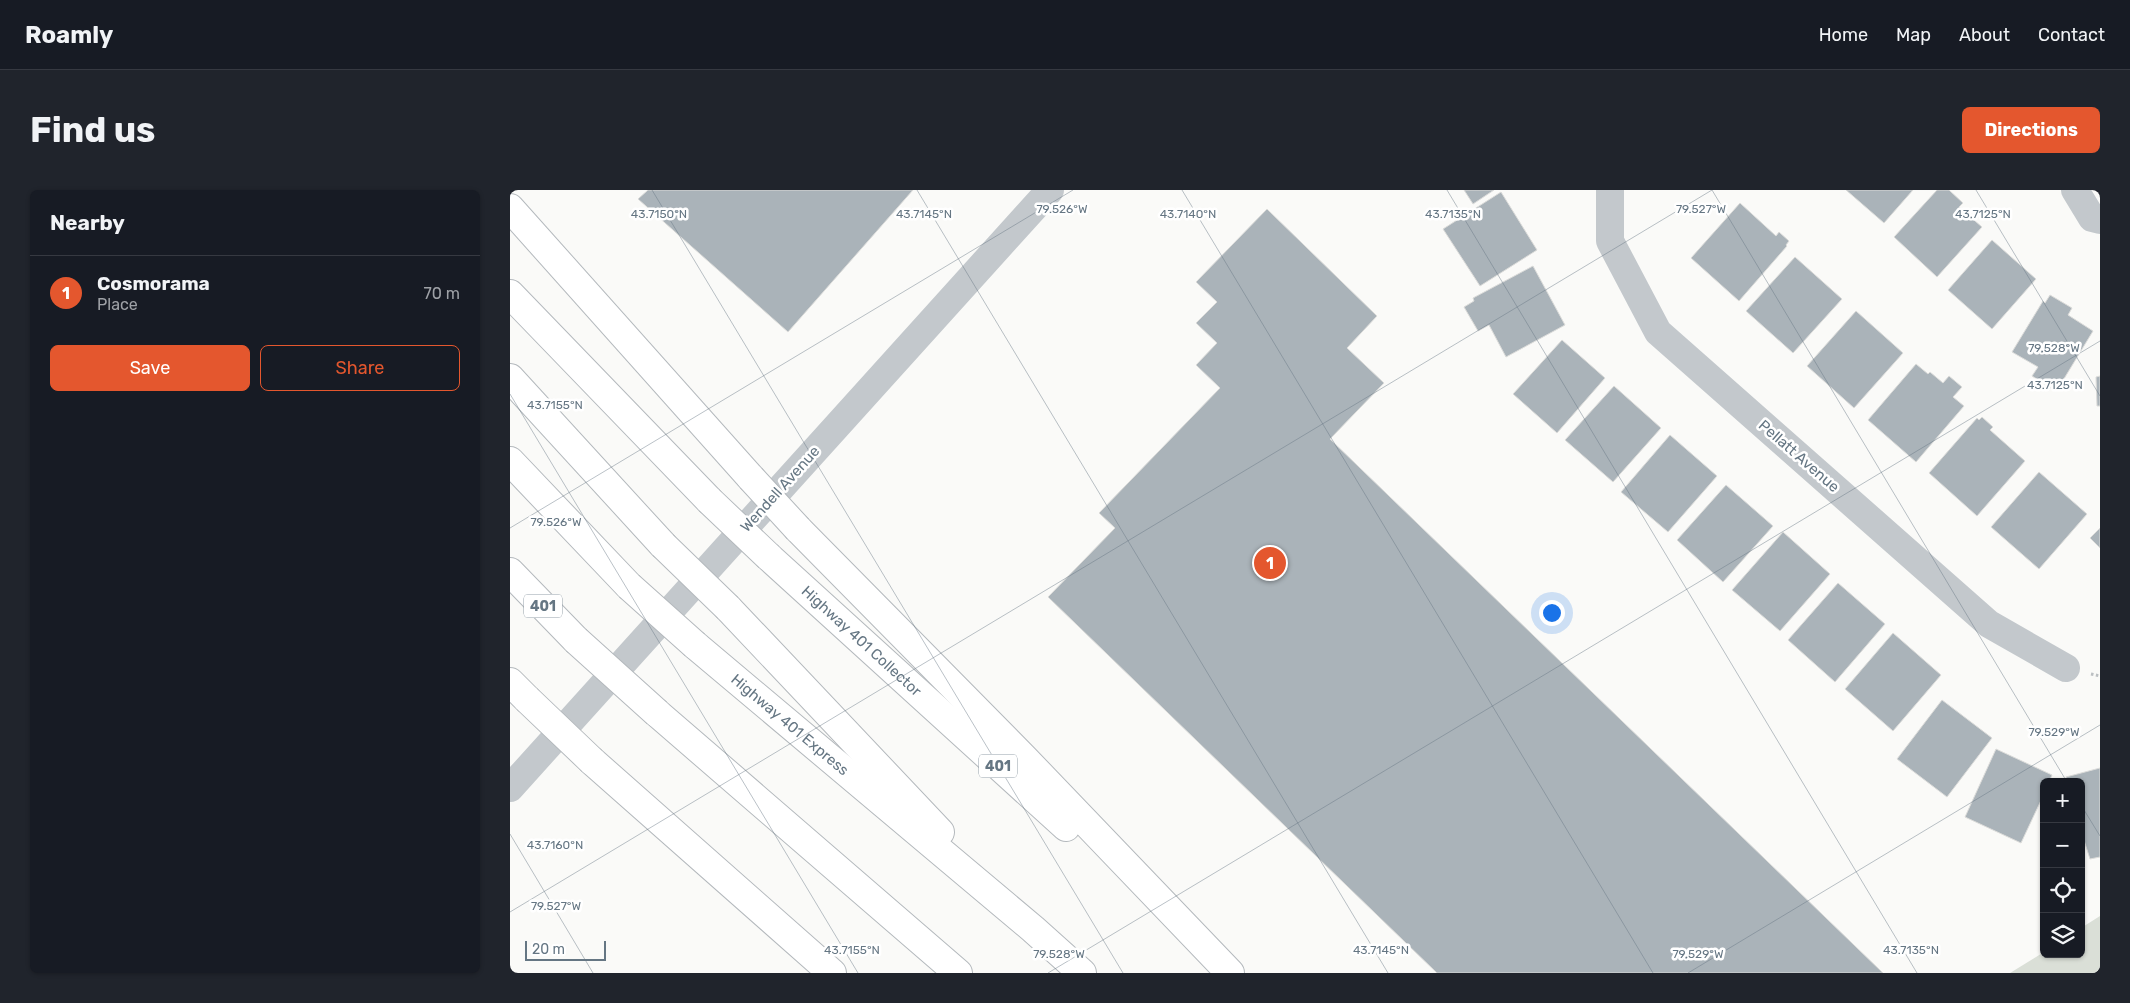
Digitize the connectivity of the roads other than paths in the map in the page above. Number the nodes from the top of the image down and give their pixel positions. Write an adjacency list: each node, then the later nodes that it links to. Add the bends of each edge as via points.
1 (1050, 190): 12 (street, Wendell Avenue)
2 (1610, 190): 10 (street, Pellatt Avenue, via 1610,241 1658,332 1990,624)
3 (2075, 190): 5 (street, via 2092,218)
4 (510, 208): 17 (highway, bridge, via 750,478)
5 (2100, 220)
6 (510, 294): 17 (highway, Highway 401 Collector / 401, bridge, via 708,500)
7 (510, 378): 13 (highway, bridge, via 663,545 728,608)
8 (510, 461): 13 (highway, Highway 401 Express, bridge, via 629,586)
9 (510, 572): 15 (highway, 401, bridge, via 576,640 657,713)
10 (2066, 668)
11 (519, 690): 14 (highway, bridge, via 592,761)
12 (510, 788)
13 (1033, 929): 16 (highway, Highway 401 Express)
14 (832, 973)
15 (958, 973)
16 (1082, 973)
17 (1229, 973)

